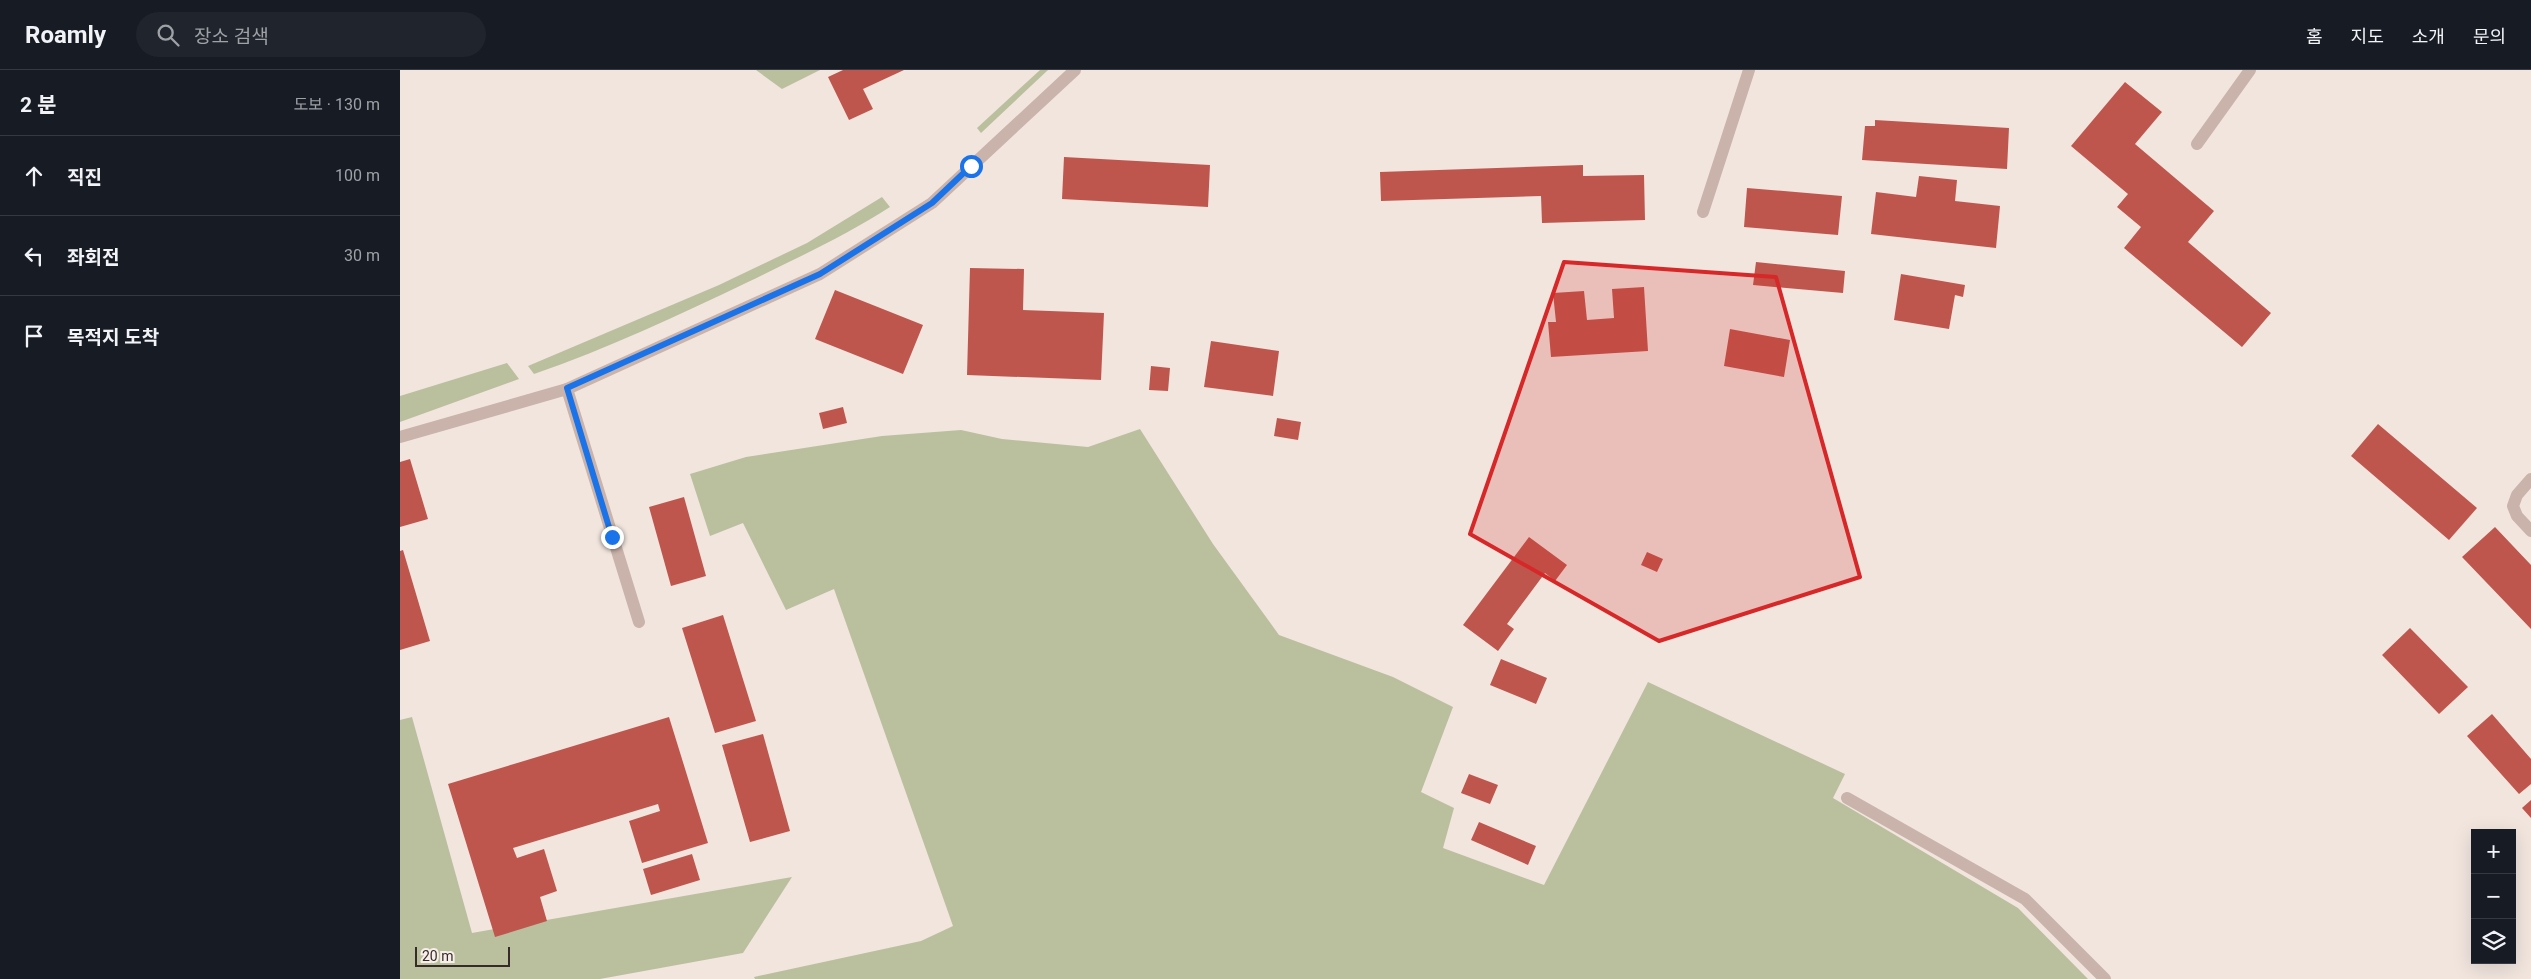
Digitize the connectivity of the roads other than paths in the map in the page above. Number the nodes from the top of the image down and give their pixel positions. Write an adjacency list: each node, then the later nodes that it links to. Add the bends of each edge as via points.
1 (1075, 70): 6 (street, via 932,203 820,274)
2 (1749, 70): 5 (street)
3 (2250, 70): 4 (street)
4 (2197, 144)
5 (1703, 212)
6 (567, 388): 7 (street); 10 (street)
7 (400, 437)
8 (2531, 479): 9 (street, via 2513,506 2516,516)
9 (2531, 531)
10 (639, 622)
11 (1847, 798): 12 (street, via 2025,899)
12 (2106, 979)

